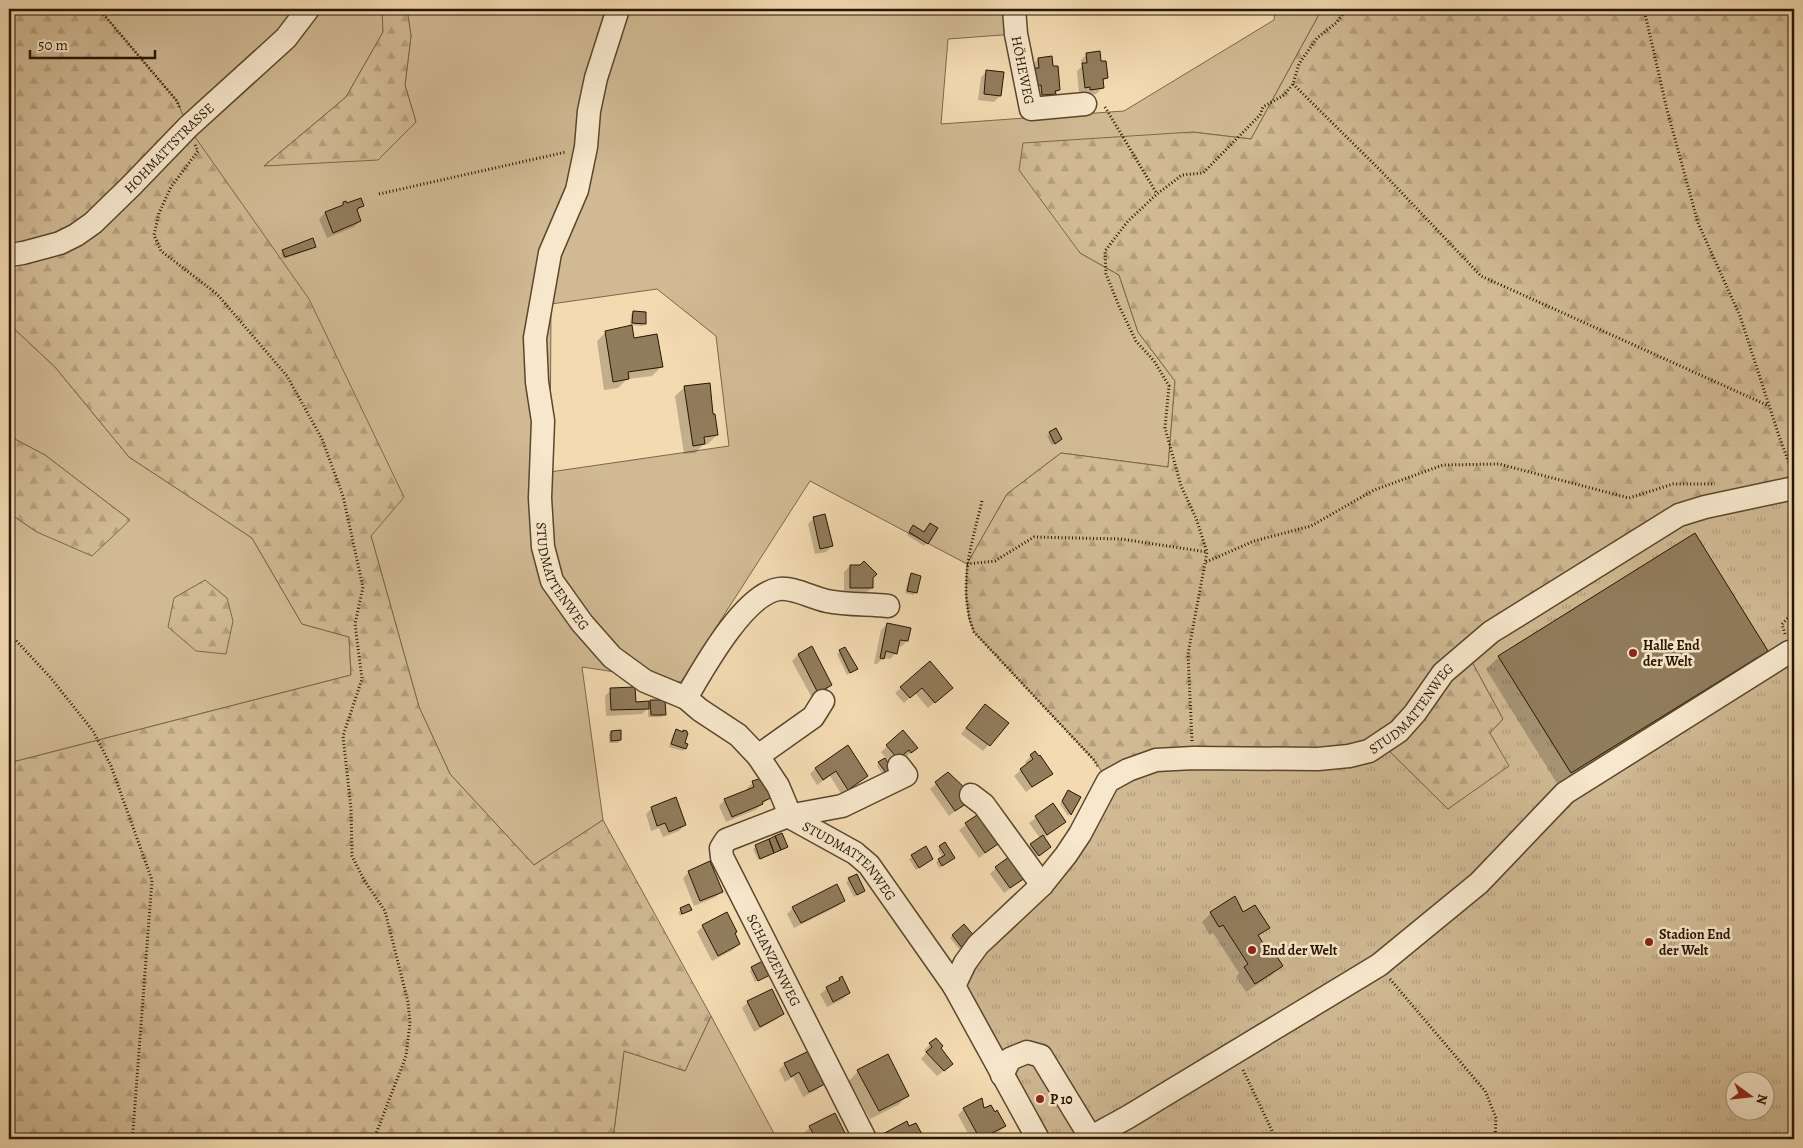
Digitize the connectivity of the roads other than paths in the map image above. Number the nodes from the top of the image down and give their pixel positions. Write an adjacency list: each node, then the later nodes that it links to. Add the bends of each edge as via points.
1 (308, 9): 5 (street, HOHMATTSTRASSE, via 286,38 188,127 92,223 60,243)
2 (618, 9): 9 (street, STUDMATTENWEG, via 596,78 577,190 550,253 535,338 543,421 540,498 543,547 552,581 612,657 645,681)
3 (1014, 9): 4 (street, HÖHEWEG, via 1031,109)
4 (1085, 104)
5 (9, 255)
6 (1794, 488): 15 (street, STUDMATTENWEG, via 1678,515 1491,632 1443,673 1399,731 1368,751 1318,759 1156,760 1128,770 1108,781 1075,841)
7 (888, 606): 9 (street, via 828,601 780,589 767,592 747,609 713,652)
8 (1789, 652): 20 (street, via 1565,793 1480,883 1379,965)
9 (686, 698): 11 (street, STUDMATTENWEG, via 738,735)
10 (823, 701): 11 (street, via 813,717)
11 (758, 756): 14 (street, STUDMATTENWEG, via 778,786)
12 (899, 766): 14 (street, via 906,774 842,806)
13 (971, 795): 15 (street, via 984,805)
14 (788, 816): 16 (street, STUDMATTENWEG, via 855,853 869,865); 18 (street, SCHANZENWEG, via 726,840 721,848 722,857)
15 (1042, 885): 16 (street, via 978,945)
16 (954, 986): 17 (street, STUDMATTENWEG)
17 (1002, 1075): 19 (street, STUDMATTENWEG); 20 (street, via 1010,1059 1027,1052 1041,1056)
18 (865, 1139)
19 (1038, 1139)
20 (1089, 1139)

